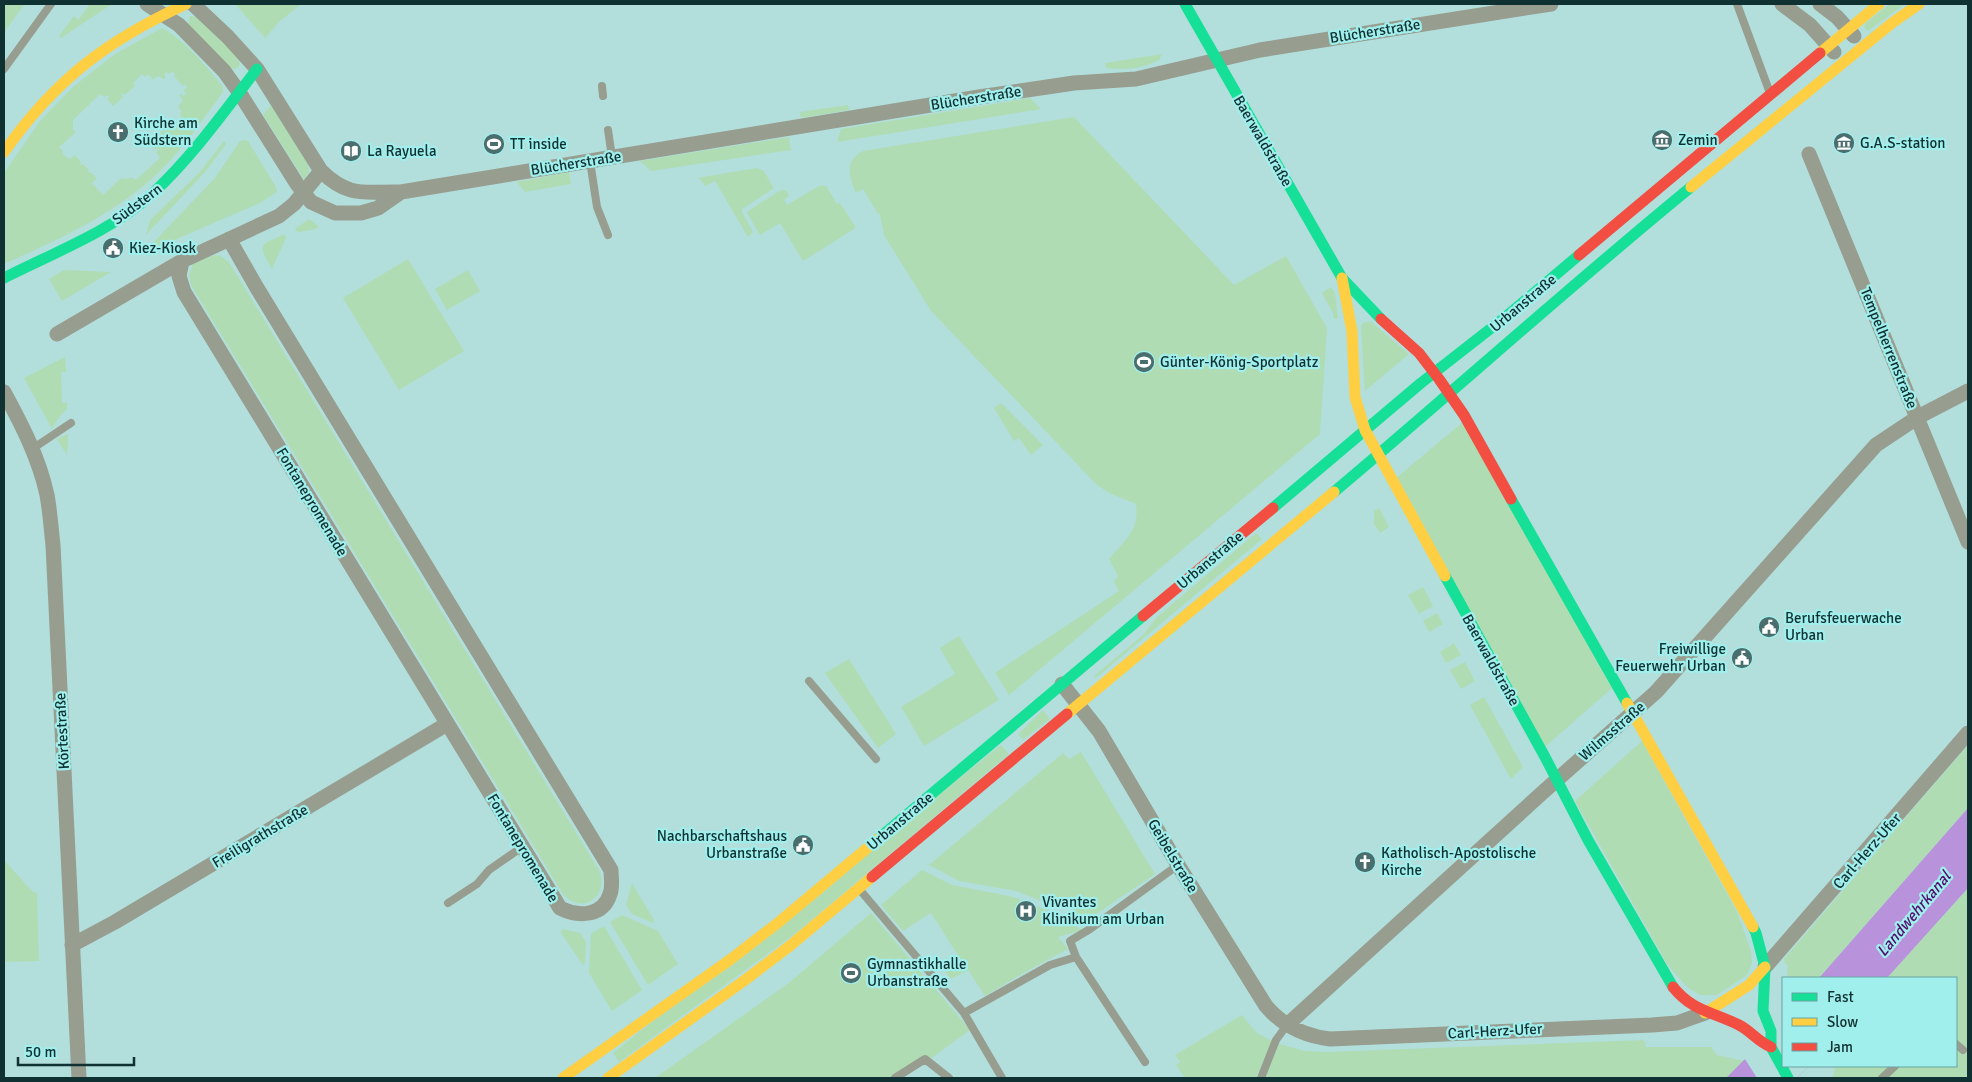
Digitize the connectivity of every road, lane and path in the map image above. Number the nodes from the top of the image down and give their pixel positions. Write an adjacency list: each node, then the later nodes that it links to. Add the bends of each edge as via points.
1 (51, 4): 18 (lane)
2 (146, 4): 12 (street)
3 (186, 4): 12 (main road)
4 (193, 4): 19 (street)
5 (1185, 4): 16 (main road, Baerwaldstraße)
6 (1551, 4): 16 (street, Blücherstraße, via 1260,50)
7 (1736, 4): 22 (lane)
8 (1782, 4): 14 (street, via 1804,20)
9 (1820, 4): 13 (street)
10 (1879, 4): 13 (main road)
11 (1918, 4): 15 (main road)
12 (163, 15): 21 (street, via 207,52); 27 (main road, via 116,40 76,71 35,109)
13 (1847, 29): 14 (main road, Urbanstraße); 15 (street)
14 (1828, 45): 17 (street); 22 (main road, Urbanstraße)
15 (1863, 47): 17 (main road)
16 (1217, 60): 29 (street, Blücherstraße, via 1136,78 979,97); 38 (main road, Baerwaldstraße)
17 (1843, 63): 26 (main road, Urbanstraße)
18 (4, 69)
19 (257, 69): 21 (main road, Südstern); 31 (street)
20 (602, 86): 23 (lane)
21 (239, 92): 33 (street); 37 (main road, Südstern, via 188,158 151,195 111,224)
22 (1771, 94): 24 (main road, Urbanstraße)
23 (603, 96)
24 (1740, 122): 26 (lane); 39 (main road, Urbanstraße)
25 (608, 130): 29 (lane)
26 (1752, 137): 41 (main road, Urbanstraße)
27 (4, 152)
28 (1809, 154): 46 (street, Tempelherrenstraße)
29 (612, 157): 30 (street, Blücherstraße)
30 (590, 160): 32 (street, Blücherstraße); 34 (lane, via 597,207)
31 (322, 171): 32 (street, Blücherstraße, via 332,182 353,192); 33 (street)
32 (401, 192): 33 (street, Blücherstraße, via 378,208 348,214 323,209)
33 (304, 194): 35 (street, via 279,216)
34 (608, 235)
35 (229, 239): 36 (street); 61 (street, Fontanepromenade, via 607,861 611,870 611,893 606,902 589,914 571,914 560,908)
36 (182, 261): 40 (street); 56 (street, Fontanepromenade, via 179,276 184,292)
37 (4, 278)
38 (1342, 278): 42 (main road, Baerwaldstraße); 48 (main road, Baerwaldstraße, via 1352,331 1355,397)
39 (1492, 328): 41 (lane); 42 (main road, Urbanstraße)
40 (57, 334)
41 (1504, 343): 45 (main road, Urbanstraße)
42 (1435, 373): 45 (main road, Baerwaldstraße); 48 (main road, Urbanstraße)
43 (1968, 391): 46 (street, Wilmsstraße)
44 (4, 392): 49 (street, Körtestraße)
45 (1450, 393): 50 (main road, Urbanstraße); 55 (main road, Baerwaldstraße)
46 (1918, 417): 51 (street, Tempelherrenstraße); 55 (street, Wilmsstraße, via 1876,445 1656,692)
47 (72, 423): 49 (lane)
48 (1365, 430): 50 (main road, Baerwaldstraße); 53 (main road, Urbanstraße, via 1264,521)
49 (32, 448): 65 (street, Körtestraße, via 47,495 54,545)
50 (1377, 455): 54 (main road, Urbanstraße, via 1275,534); 60 (main road, Baerwaldstraße)
51 (1968, 542)
52 (809, 681): 59 (lane)
53 (1062, 684): 54 (street, Geibelstraße); 58 (main road, Urbanstraße)
54 (1079, 704): 58 (main road, Urbanstraße); 62 (street, Geibelstraße, via 1099,731)
55 (1632, 713): 60 (street, Wilmsstraße); 67 (main road, Baerwaldstraße, via 1756,933)
56 (447, 724): 61 (street, Fontanepromenade); 65 (street, Freiligrathstraße)
57 (1968, 732): 67 (street, Carl-Herz-Ufer)
58 (1015, 741): 63 (main road, Urbanstraße); 80 (main road, Urbanstraße, via 600,1058)
59 (876, 759)
60 (1557, 779): 70 (main road, Baerwaldstraße, via 1668,980 1689,1005); 71 (street, Wilmsstraße)
61 (522, 847): 64 (lane)
62 (1178, 865): 66 (lane, via 1070,941); 71 (street, Geibelstraße, via 1266,1006)
63 (858, 888): 69 (lane); 78 (main road, Urbanstraße, via 765,966)
64 (448, 903)
65 (72, 945): 79 (street, Körtestraße)
66 (1076, 957): 69 (lane, via 1050,965); 76 (lane)
67 (1765, 967): 68 (main road, Baerwaldstraße); 70 (main road, via 1749,985)
68 (1762, 1011): 72 (main road); 73 (main road, Baerwaldstraße, via 1771,1032)
69 (964, 1013): 83 (lane)
70 (1705, 1013): 71 (street, Carl-Herz-Ufer, via 1670,1024 1330,1039 1308,1035); 72 (main road, Baerwaldstraße)
71 (1287, 1025): 84 (lane, via 1276,1040)
72 (1741, 1026): 73 (main road, Baerwaldstraße)
73 (1766, 1045): 85 (main road)
74 (1957, 1045): 75 (lane)
75 (1962, 1050)
76 (1145, 1062)
77 (1894, 1067): 86 (lane)
78 (609, 1074)
79 (79, 1078)
80 (563, 1078)
81 (895, 1078): 82 (lane, via 924,1058)
82 (949, 1078)
83 (1002, 1078)
84 (1261, 1078)
85 (1788, 1078)
86 (1882, 1078)

